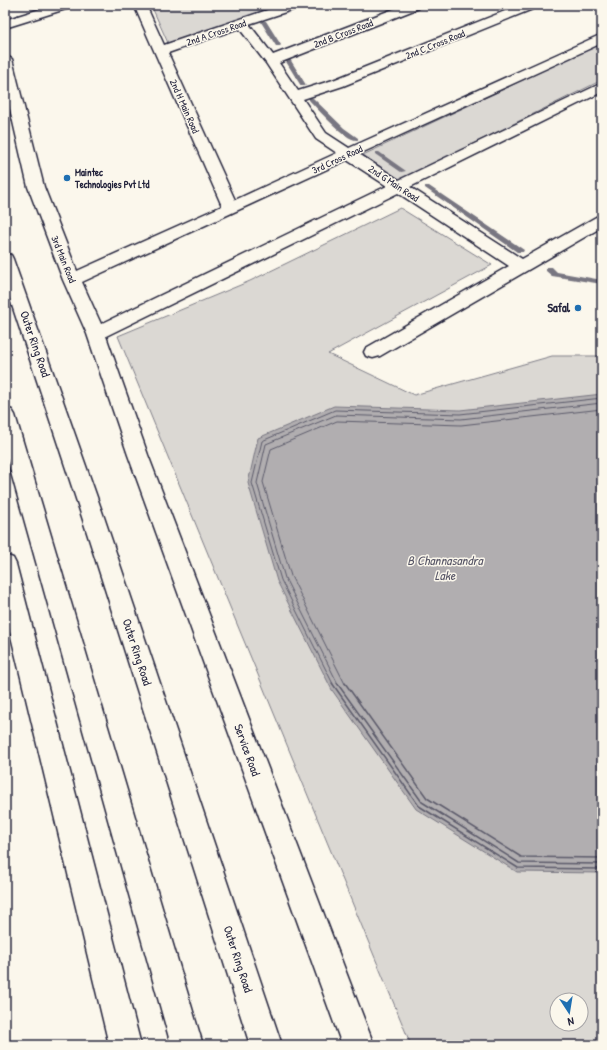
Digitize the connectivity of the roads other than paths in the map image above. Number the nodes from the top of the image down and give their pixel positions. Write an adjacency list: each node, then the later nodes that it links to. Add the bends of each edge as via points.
1 (65, 5): 7 (main road)
2 (140, 5): 9 (main road, 2nd H Main Road)
3 (294, 5): 6 (main road, 2nd A Cross Road)
4 (415, 5): 11 (main road, 2nd B Cross Road)
5 (531, 5): 13 (main road, 2nd C Cross Road, via 338,83)
6 (242, 23): 9 (main road, 2nd A Cross Road); 11 (main road, 2nd G Main Road)
7 (5, 24)
8 (602, 38): 14 (main road, 3rd Cross Road)
9 (160, 51): 16 (main road, 2nd H Main Road)
10 (5, 59): 20 (main road, 3rd Main Road, via 36,187)
11 (270, 61): 13 (main road, 2nd G Main Road)
12 (602, 87): 15 (main road)
13 (294, 97): 14 (main road, 2nd G Main Road, via 321,136)
14 (349, 154): 15 (main road, 2nd G Main Road); 16 (main road, 3rd Cross Road)
15 (399, 187): 19 (main road, 2nd G Main Road); 21 (main road)
16 (231, 208): 20 (main road, 3rd Cross Road)
17 (602, 220): 19 (main road)
18 (5, 259): 28 (main road, Outer Ring Road, via 93,517)
19 (522, 267): 22 (main road)
20 (72, 280): 21 (main road, 3rd Main Road)
21 (96, 334): 24 (main road, 3rd Main Road)
22 (373, 352)
23 (5, 415): 27 (main road)
24 (138, 455): 29 (main road, Service Road)
25 (5, 564): 26 (main road)
26 (125, 1045)
27 (187, 1045)
28 (266, 1045)
29 (358, 1045)

